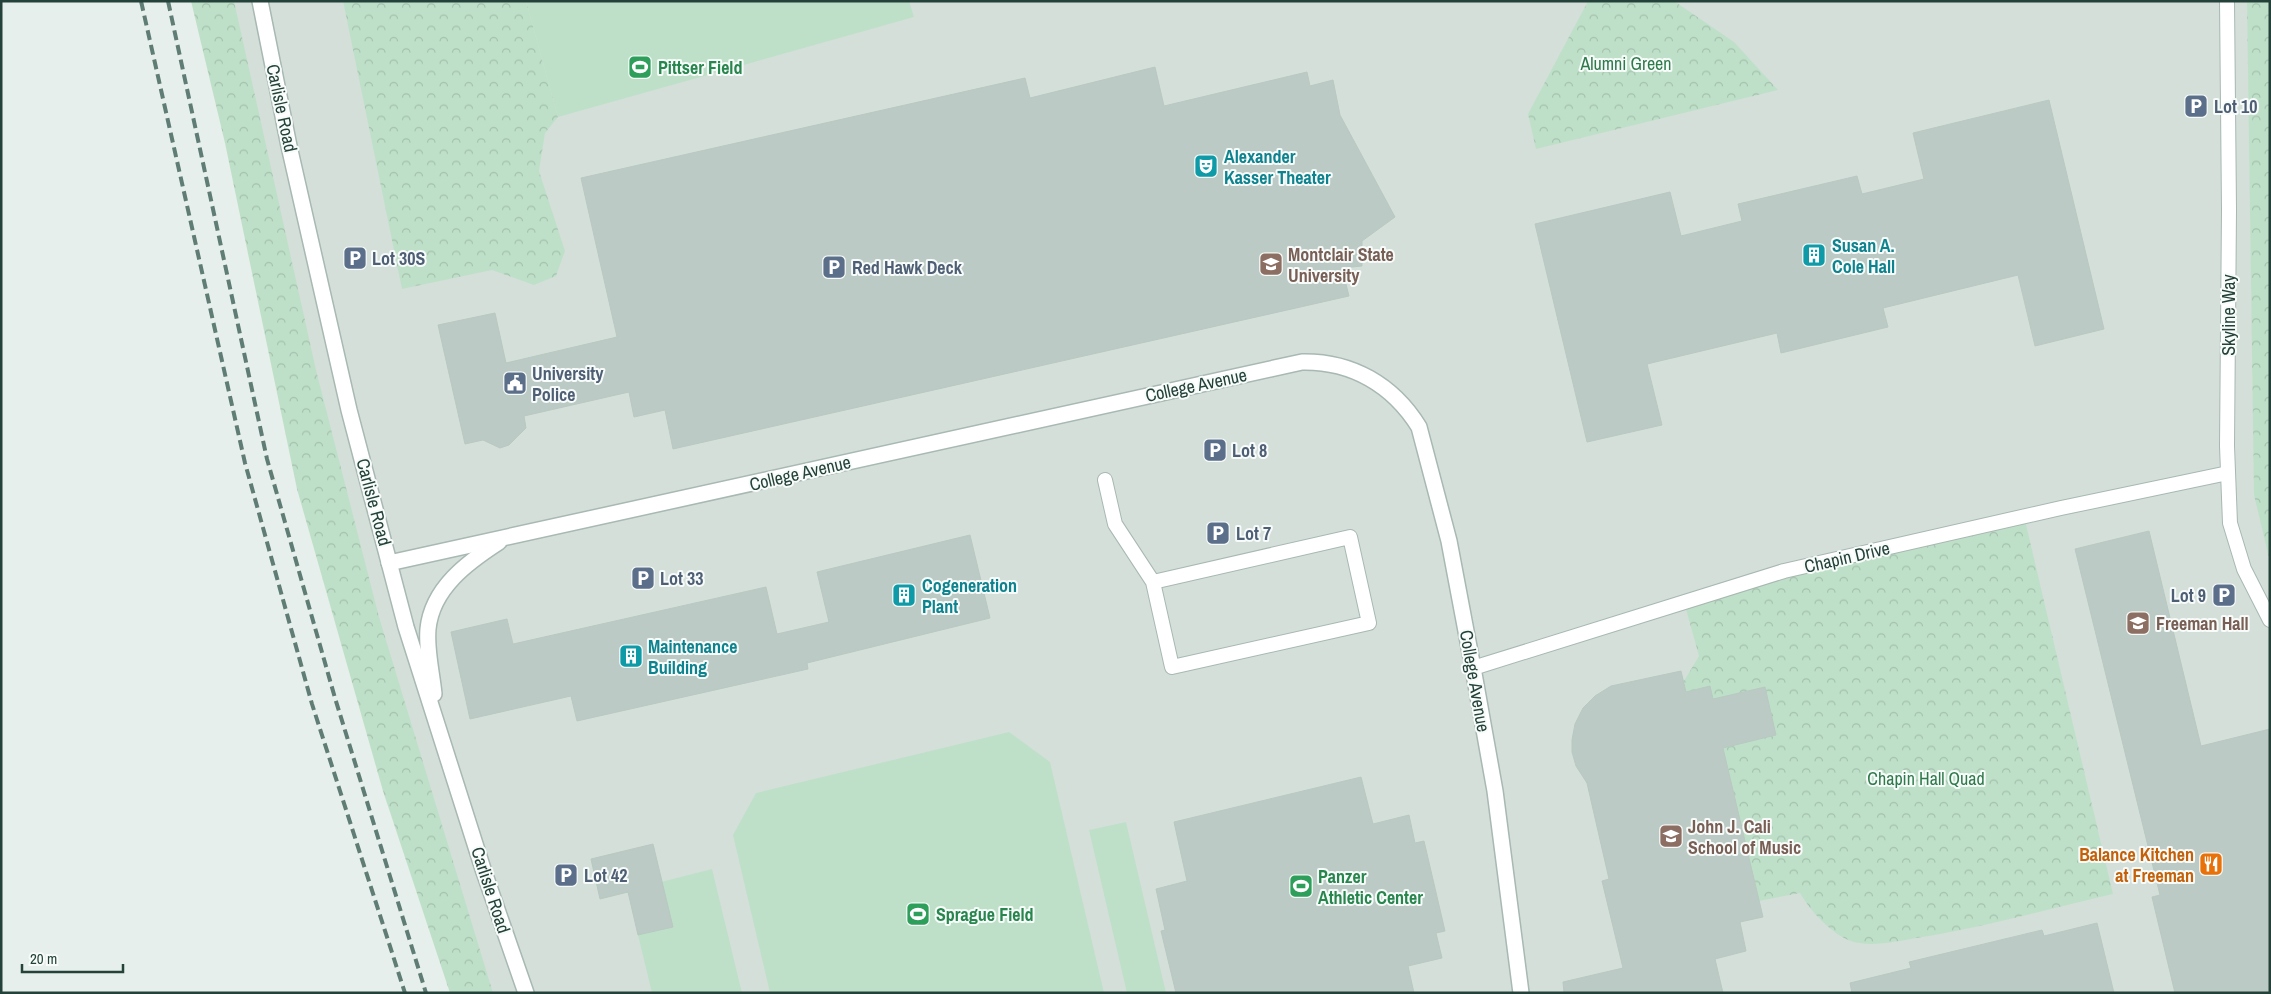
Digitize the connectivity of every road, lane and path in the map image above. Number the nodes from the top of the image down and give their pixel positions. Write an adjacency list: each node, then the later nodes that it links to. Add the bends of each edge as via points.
1 (260, 1): 6 (street, Carlisle Road, via 349,410)
2 (2227, 1): 3 (lane, Skyline Way)
3 (2228, 473): 8 (lane, Skyline Way, via 2230,523 2236,544 2244,569); 9 (lane, Chapin Drive, via 1784,571)
4 (1105, 480): 7 (lane, via 1115,524)
5 (508, 537): 6 (street, College Avenue); 9 (street, College Avenue, via 1302,362 1320,362 1343,366 1365,375 1392,392 1419,427 1449,540); 10 (street, via 460,569 431,612 428,630)
6 (389, 563): 10 (street, Carlisle Road)
7 (1153, 582): 7 (lane, via 1350,537 1369,623 1172,666)
8 (2270, 620)
9 (1473, 668): 12 (street, College Avenue, via 1495,791)
10 (437, 723): 11 (street, Carlisle Road)
11 (526, 993)
12 (1522, 993)

